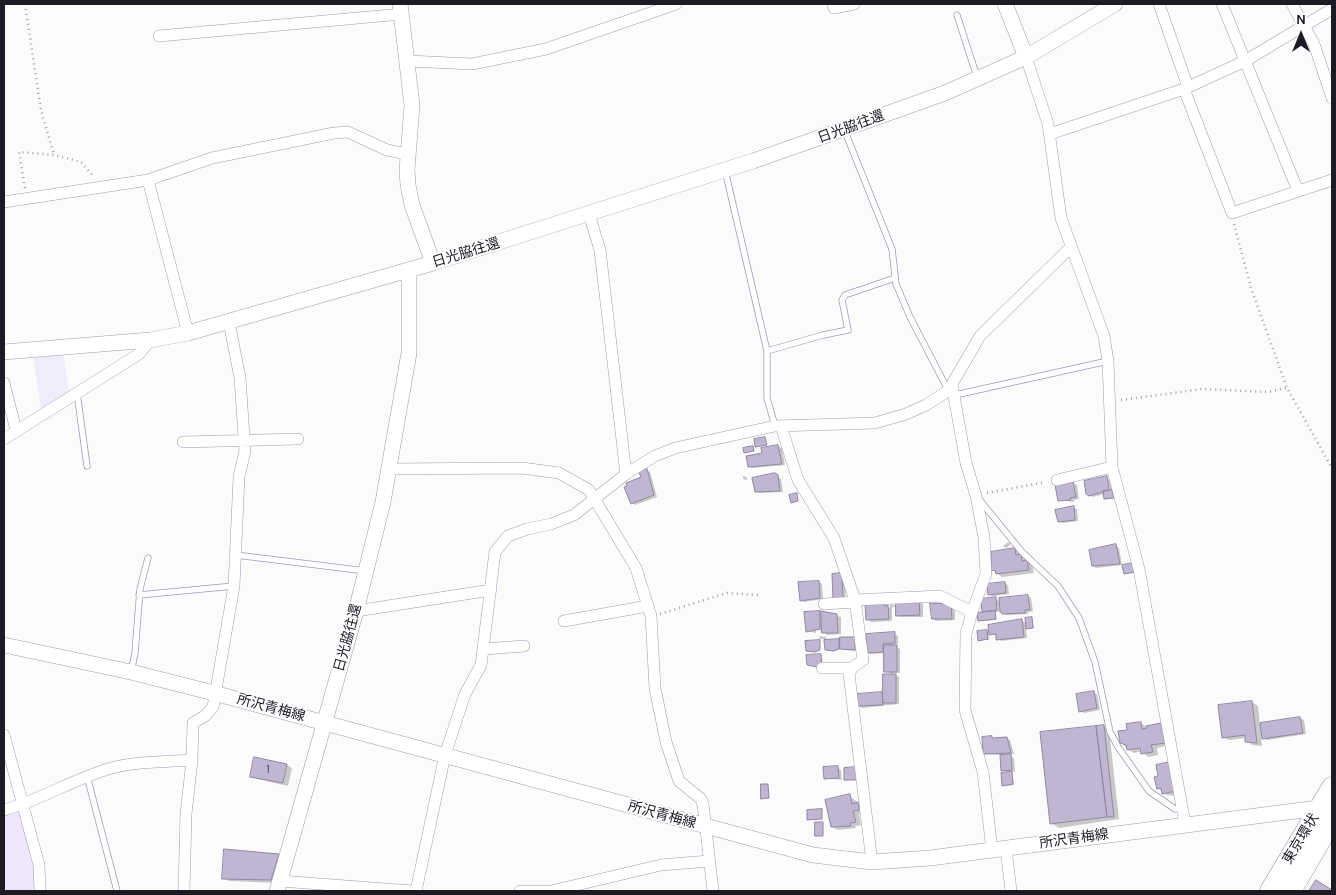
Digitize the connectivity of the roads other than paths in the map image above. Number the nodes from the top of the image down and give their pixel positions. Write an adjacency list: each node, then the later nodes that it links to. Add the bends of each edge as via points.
1 (676, 4): 15 (street, via 546,49 472,64)
2 (834, 4): 3 (street, via 834,8)
3 (854, 4)
4 (1005, 4): 14 (main road)
5 (1115, 4): 14 (main road, 日光脇往還)
6 (1159, 4): 18 (street)
7 (1222, 4): 16 (street)
8 (1292, 4): 12 (street)
9 (1332, 8): 12 (street)
10 (401, 9): 13 (street); 15 (main road)
11 (957, 15): 17 (lane)
12 (1304, 26): 16 (street); 19 (street, via 1314,44)
13 (159, 36)
14 (1026, 57): 17 (main road, 日光脇往還); 21 (street)
15 (408, 61): 22 (main road, via 412,105)
16 (1245, 61): 18 (street); 26 (street)
17 (978, 79): 20 (main road, 日光脇往還)
18 (1186, 88): 21 (street); 26 (street, via 1232,213)
19 (1332, 98)
20 (844, 129): 23 (main road, 日光脇往還); 32 (lane, via 892,249)
21 (1050, 134): 29 (street, via 1061,218)
22 (408, 154): 24 (street, via 387,150 348,132 334,133 212,158); 30 (main road, via 412,205)
23 (725, 170): 28 (main road, 日光脇往還); 37 (lane)
24 (148, 180): 27 (street); 34 (street)
25 (1332, 180): 26 (street)
26 (1298, 191)
27 (4, 202)
28 (590, 214): 30 (main road, 日光脇往還); 51 (street, via 600,250)
29 (1071, 247): 38 (street, via 1104,336); 40 (street, via 980,336)
30 (433, 263): 31 (main road, 日光脇往還)
31 (409, 270): 33 (main road); 50 (main road, 日光脇往還, via 409,353)
32 (895, 278): 37 (lane, via 845,295 842,300 848,330); 40 (lane, via 910,317)
33 (229, 322): 34 (main road); 46 (street, via 240,378)
34 (188, 333): 35 (main road)
35 (150, 340): 36 (main road); 41 (street, via 139,354)
36 (4, 352)
37 (767, 352): 42 (lane, via 767,398)
38 (1108, 361): 40 (lane); 49 (street)
39 (4, 383): 43 (street)
40 (952, 390): 42 (street, via 906,414 875,423); 53 (street, via 966,463)
41 (77, 393): 43 (street); 48 (lane)
42 (778, 426): 51 (street, via 675,448); 61 (street, via 798,480 818,517 834,538)
43 (16, 430): 44 (street)
44 (4, 439)
45 (298, 439): 46 (street)
46 (244, 440): 47 (street); 55 (street)
47 (183, 442)
48 (87, 466)
49 (1112, 467): 52 (street); 81 (street, via 1139,569)
50 (390, 469): 54 (street, via 522,468 559,473 590,490); 57 (main road, 日光脇往還)
51 (626, 474): 54 (street)
52 (1057, 480)
53 (976, 495): 65 (street, via 984,536 986,574); 81 (lane, via 1022,552 1058,586 1078,618 1093,655 1110,732 1118,747 1149,791 1174,809)
54 (595, 499): 59 (street, via 574,516 508,536 495,552); 64 (street, via 636,568)
55 (236, 555): 57 (lane); 58 (street)
56 (148, 558): 60 (lane)
57 (366, 571): 63 (main road, 日光脇往還)
58 (234, 586): 60 (lane); 73 (street)
59 (490, 590): 63 (street); 69 (street)
60 (139, 594): 72 (lane)
61 (856, 601): 62 (street); 65 (street, via 940,596); 71 (street, via 863,660)
62 (824, 604)
63 (356, 611): 74 (main road, 日光脇往還)
64 (650, 611): 66 (street); 85 (street, via 654,688 666,742 679,781 701,799)
65 (972, 612): 86 (street, via 966,634 965,710 983,772)
66 (564, 621)
67 (4, 644): 72 (main road, 所沢青梅線)
68 (524, 646): 69 (street)
69 (485, 649): 76 (street, via 481,665 465,694)
70 (822, 668): 71 (street)
71 (852, 668): 88 (street, via 849,674)
72 (130, 672): 73 (main road, 所沢青梅線)
73 (214, 693): 74 (main road, 所沢青梅線); 77 (street, via 213,707 193,723)
74 (325, 723): 76 (main road, 所沢青梅線); 89 (main road, 日光脇往還)
75 (4, 735): 80 (street)
76 (445, 755): 85 (main road, 所沢青梅線); 94 (street)
77 (192, 760): 78 (street, via 110,768); 92 (street, via 186,814)
78 (87, 776): 80 (street); 91 (lane)
79 (1332, 787): 83 (highway, 東京環状)
80 (23, 805): 82 (street); 90 (street, via 39,865)
81 (1183, 808): 84 (street)
82 (4, 810)
83 (1328, 812): 84 (main road, 所沢青梅線); 98 (highway, 東京環状); 99 (highway, 東京環状)
84 (1185, 824): 86 (main road, 所沢青梅線)
85 (707, 827): 87 (street); 88 (main road, 所沢青梅線, via 813,855)
86 (999, 849): 88 (main road, 所沢青梅線, via 898,862); 97 (street)
87 (709, 861): 95 (street, via 661,865 551,891); 96 (street)
88 (872, 862)
89 (279, 886): 93 (street)
90 (40, 891)
91 (117, 891)
92 (184, 891)
93 (412, 891)
94 (416, 891)
95 (520, 891)
96 (713, 891)
97 (1011, 891)
98 (1270, 891)
99 (1291, 891)

